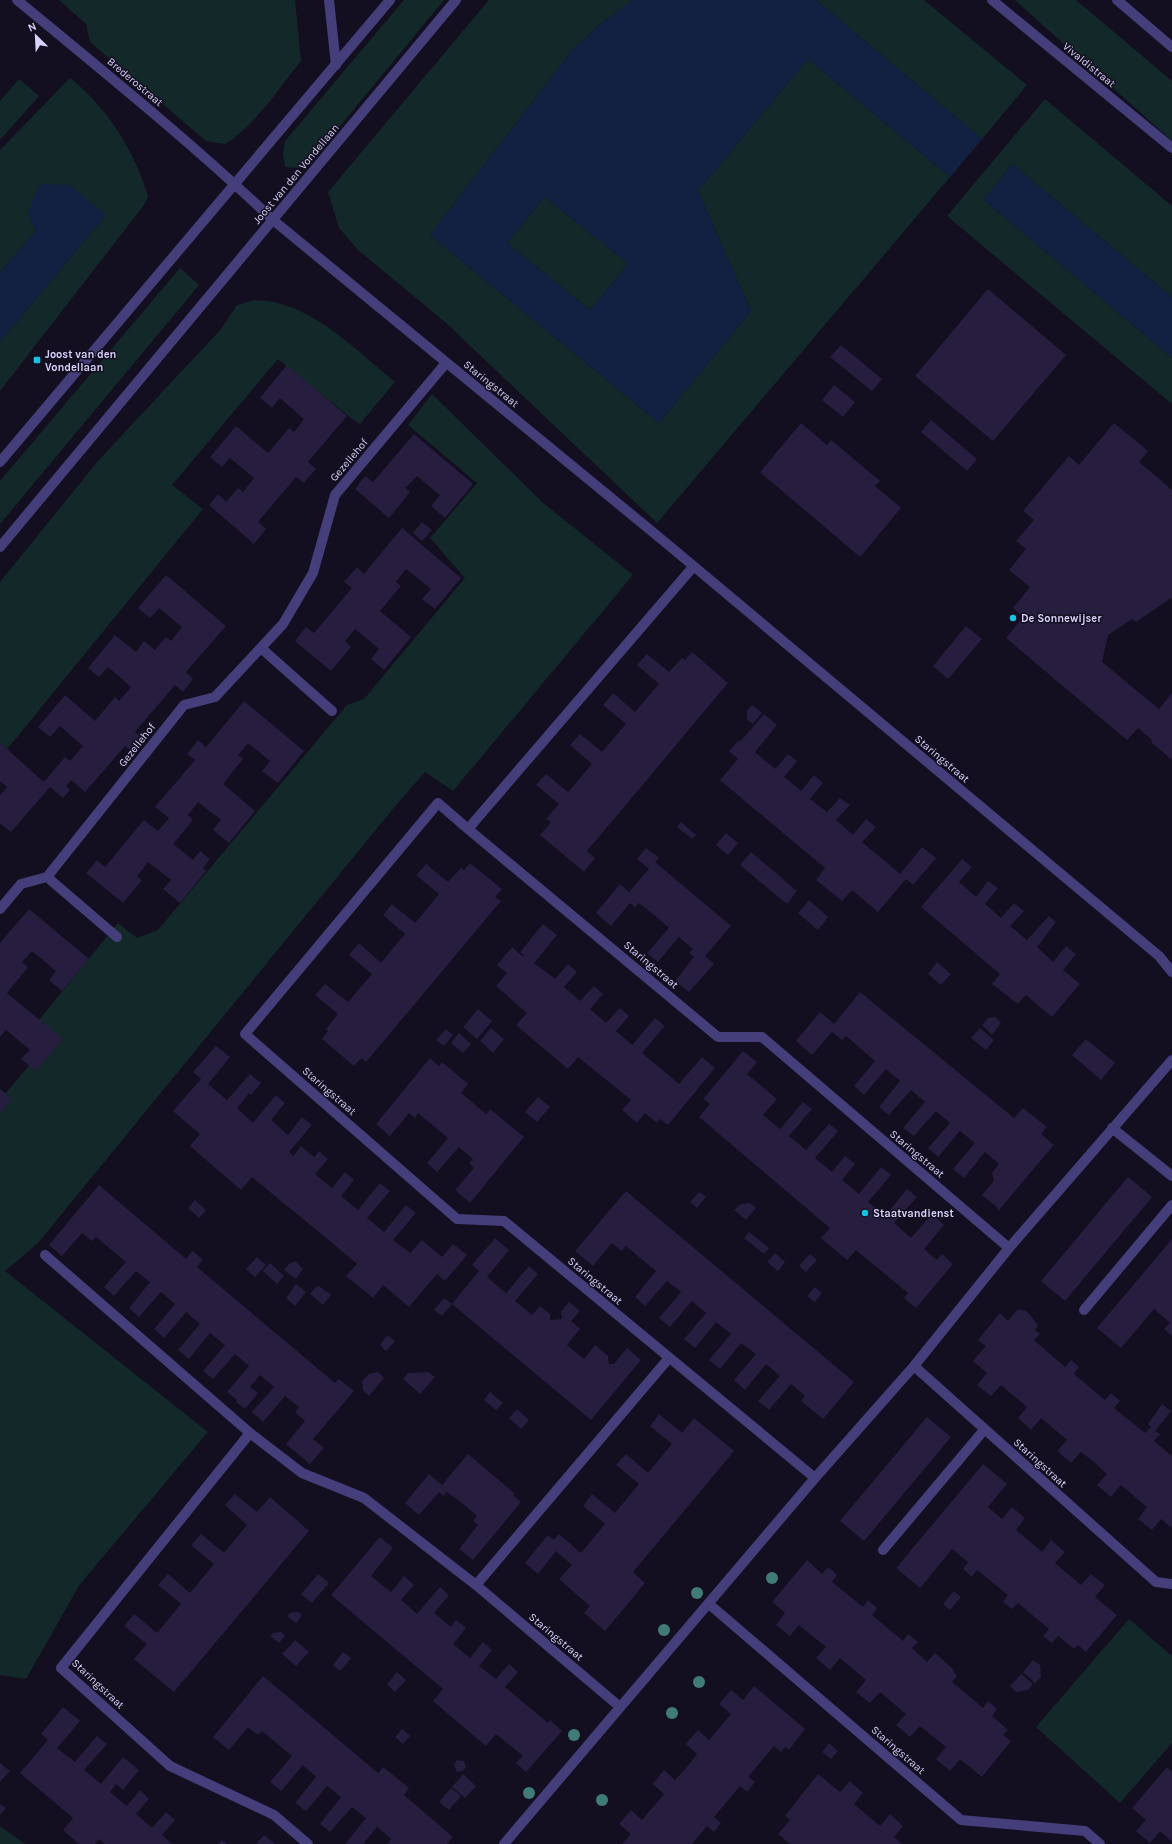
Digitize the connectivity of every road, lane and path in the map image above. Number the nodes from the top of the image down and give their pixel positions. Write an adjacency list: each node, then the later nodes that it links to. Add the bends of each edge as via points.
1 (17, 0): 10 (street, Brederostraat)
2 (329, 0): 8 (street)
3 (390, 0): 8 (street)
4 (456, 0): 11 (street, Joost van den Vondellaan)
5 (992, 0): 9 (street, Vivaldistraat)
6 (1117, 0): 7 (street)
7 (1172, 47)
8 (336, 64): 10 (street)
9 (1172, 148)
10 (235, 184): 11 (street, Brederostraat); 13 (street)
11 (274, 220): 12 (street, Staringstraat); 14 (street, Joost van den Vondellaan)
12 (446, 363): 15 (street, Staringstraat); 16 (street, Gezellehof, via 335,495 313,573 283,624)
13 (0, 462)
14 (0, 547)
15 (693, 567): 18 (street); 22 (street, Staringstraat, via 1159,956)
16 (261, 648): 17 (street); 19 (street, Gezellehof, via 215,697 184,705)
17 (332, 711)
18 (468, 829): 27 (street, Staringstraat, via 718,1037 762,1037); 30 (street, Staringstraat, via 438,803 245,1034 457,1219 504,1222)
19 (47, 877): 20 (street, via 21,884); 21 (street)
20 (0, 908)
21 (116, 937)
22 (1172, 972)
23 (1172, 1060): 24 (street)
24 (1112, 1128): 25 (street); 27 (street)
25 (1172, 1176)
26 (1172, 1205): 29 (street)
27 (1009, 1248): 31 (street)
28 (45, 1255): 33 (street, Staringstraat)
29 (1084, 1310)
30 (669, 1358): 34 (street, Staringstraat); 37 (street)
31 (914, 1366): 32 (street, Staringstraat); 34 (street)
32 (984, 1430): 35 (street); 36 (street, Staringstraat, via 1156,1582)
33 (250, 1433): 37 (street, Staringstraat, via 302,1473 364,1498); 40 (street, Staringstraat, via 61,1668 170,1766 274,1815)
34 (816, 1478): 38 (street)
35 (883, 1550)
36 (1172, 1584)
37 (476, 1585): 39 (street, Staringstraat)
38 (709, 1604): 39 (street); 42 (street, Staringstraat, via 961,1820 1085,1831)
39 (620, 1707): 41 (street)
40 (308, 1844)
41 (504, 1844)
42 (1100, 1844)

